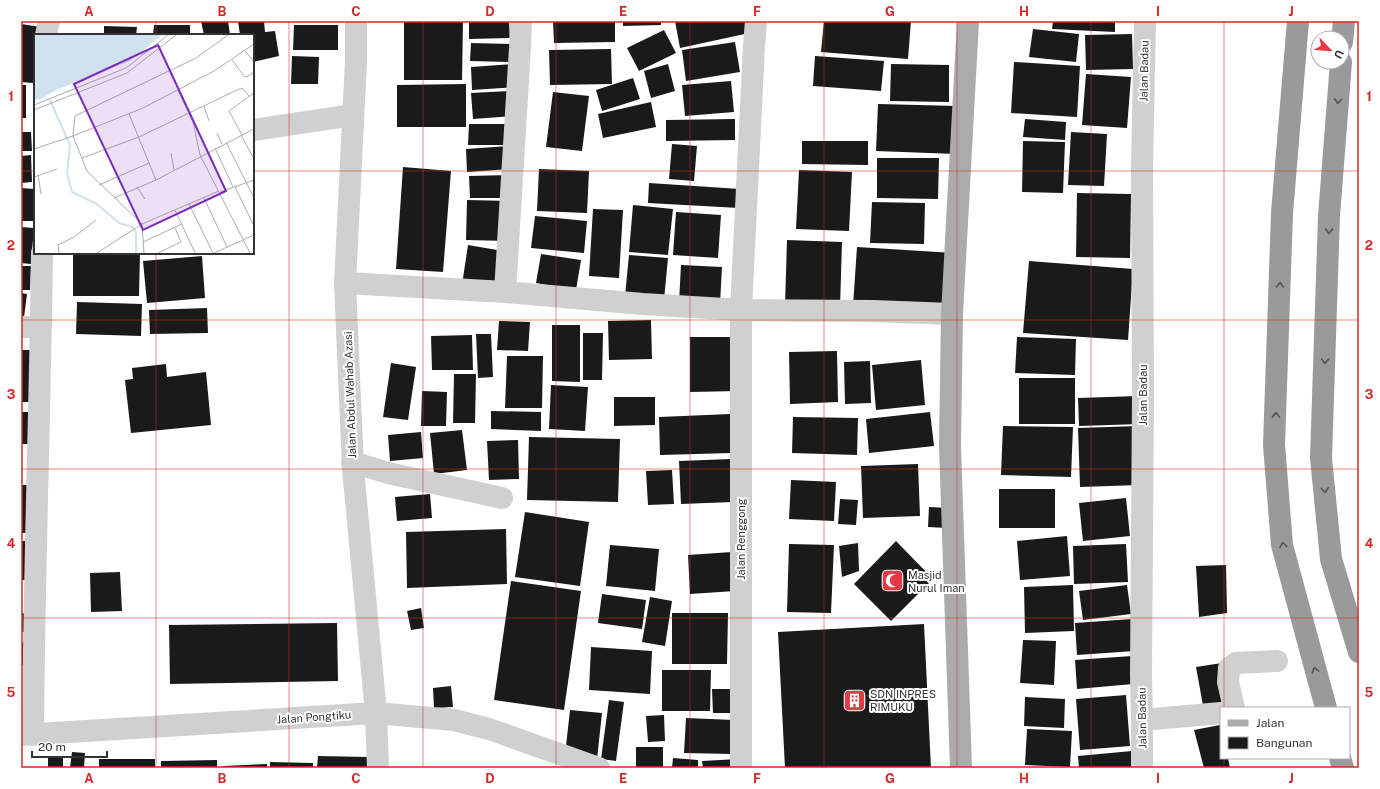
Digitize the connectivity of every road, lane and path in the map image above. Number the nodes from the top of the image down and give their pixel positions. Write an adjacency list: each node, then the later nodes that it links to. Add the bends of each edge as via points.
1 (49, 21): 8 (street)
2 (356, 21): 10 (street, Jalan Abdul Wahab Azasi)
3 (521, 21): 14 (street)
4 (756, 21): 15 (street, Jalan Renggong)
5 (968, 21): 16 (main road)
6 (1146, 21): 28 (street, Jalan Badau, via 1142,168)
7 (1298, 21): 25 (highway, one-way to 7, via 1282,545 1274,445 1282,213)
8 (46, 34)
9 (1339, 70): 22 (highway, one-way to 22, via 1329,216 1321,458 1331,560)
10 (353, 115): 11 (street); 13 (street, Jalan Abdul Wahab Azasi)
11 (254, 130)
12 (42, 254): 17 (street)
13 (345, 283): 14 (street); 19 (street, Jalan Abdul Wahab Azasi)
14 (505, 292): 15 (street)
15 (741, 310): 16 (street); 32 (street, Jalan Renggong)
16 (952, 314): 33 (main road, via 950,446)
17 (31, 327): 18 (street)
18 (30, 459): 21 (street)
19 (352, 462): 20 (street, via 395,475); 26 (street, Jalan Abdul Wahab Azasi)
20 (502, 498)
21 (28, 592): 29 (street)
22 (1359, 652)
23 (1277, 661): 24 (street, via 1236,663 1229,668 1228,682)
24 (1234, 707)
25 (1326, 707)
26 (376, 713): 29 (street, Jalan Pongtiku); 30 (street, Jalan Abdul Wahab Azasi); 31 (street, Jalan Pongtiku, via 454,720 489,729)
27 (1220, 713): 28 (street)
28 (1142, 720): 34 (street, Jalan Badau)
29 (27, 735)
30 (378, 768)
31 (599, 768)
32 (741, 768)
33 (960, 768)
34 (1142, 768)

